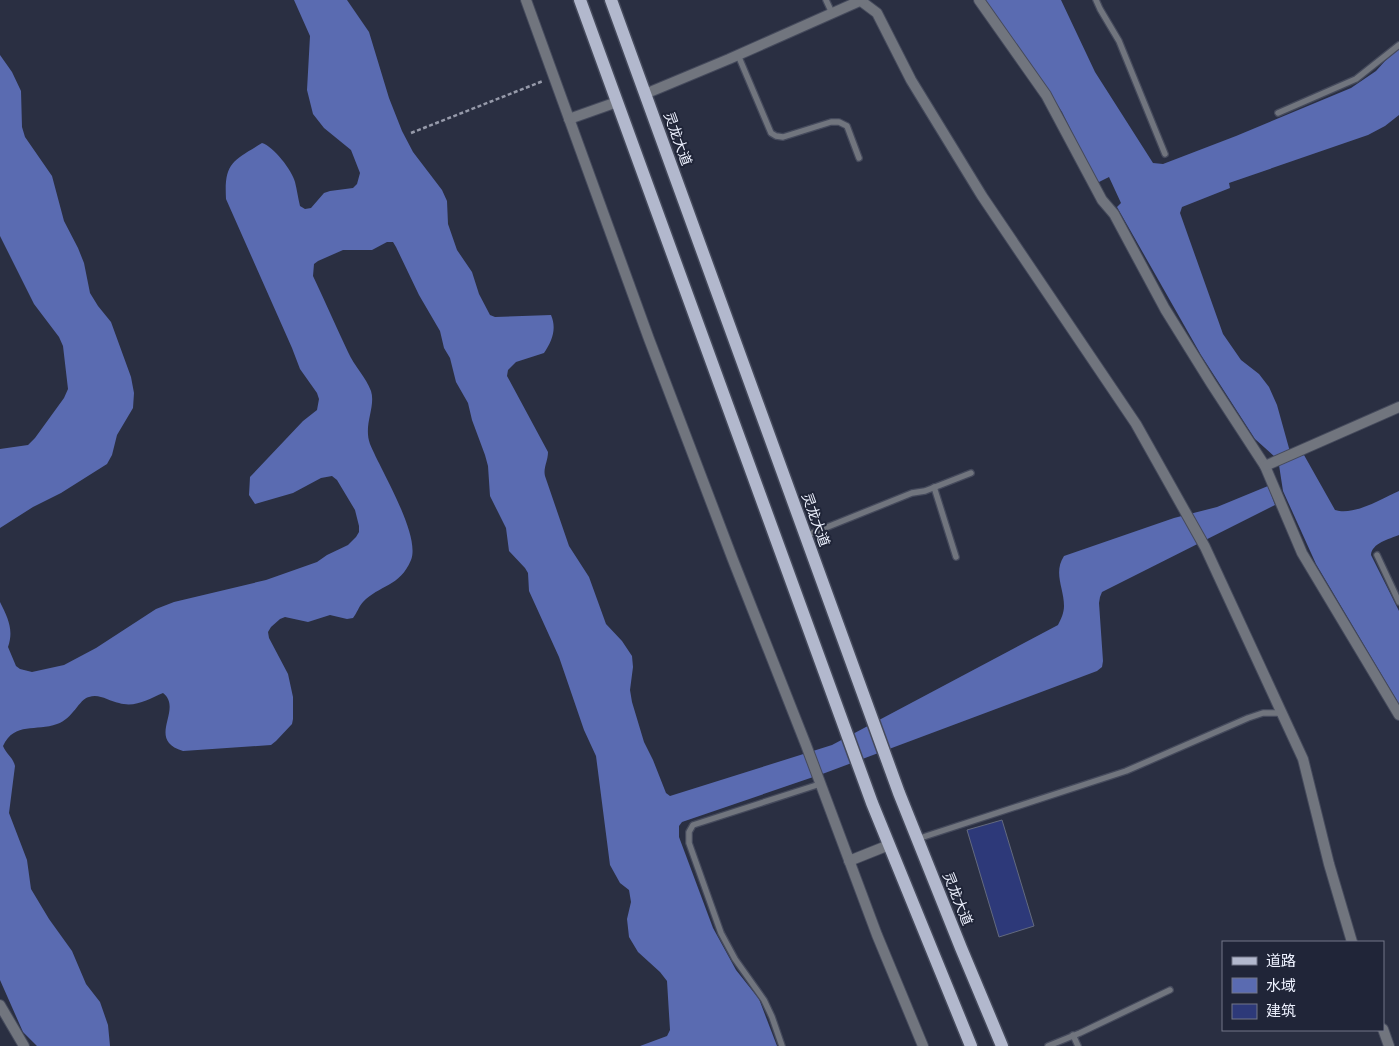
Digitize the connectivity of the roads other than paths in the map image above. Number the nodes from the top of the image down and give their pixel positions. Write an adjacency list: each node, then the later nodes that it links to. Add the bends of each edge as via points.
1 (526, 0): 14 (street)
2 (580, 0): 12 (main road)
3 (610, 0): 11 (main road, 灵龙大道)
4 (826, 0): 8 (lane)
5 (862, 0): 8 (street); 25 (street, via 876,13 911,80 982,196 1136,424 1205,547)
6 (980, 0): 18 (street, via 1046,95 1102,200 1114,214 1165,309 1211,383)
7 (1096, 0): 15 (lane, via 1119,41)
8 (832, 14): 10 (street)
9 (1399, 45): 13 (lane, via 1356,79)
10 (738, 55): 11 (street); 16 (lane, via 773,135 783,137 839,122 847,126)
11 (645, 94): 21 (main road, 灵龙大道)
12 (617, 102): 14 (street); 29 (main road)
13 (1278, 114)
14 (570, 120): 27 (street, via 649,339)
15 (1166, 154)
16 (859, 158)
17 (1399, 406): 18 (street)
18 (1270, 464): 26 (street, via 1302,553)
19 (971, 472): 20 (lane)
20 (934, 488): 21 (lane, via 912,493); 23 (lane)
21 (805, 536): 28 (main road, 灵龙大道)
22 (1377, 556): 24 (lane)
23 (956, 557)
24 (1399, 602)
25 (1282, 713): 28 (lane, via 1263,713 1248,718 1126,771); 31 (street, via 1307,772)
26 (1399, 715)
27 (820, 782): 30 (street); 37 (lane, via 693,825 690,832 690,843 721,933 764,1000)
28 (917, 839): 40 (main road, 灵龙大道)
29 (889, 845): 30 (street); 39 (main road)
30 (849, 860): 38 (street)
31 (1352, 941)
32 (1170, 990): 35 (lane)
33 (0, 1005): 36 (street)
34 (1384, 1031): 43 (street)
35 (1073, 1036): 41 (lane); 42 (lane)
36 (24, 1046)
37 (782, 1046)
38 (923, 1046)
39 (971, 1046)
40 (1002, 1046)
41 (1048, 1046)
42 (1078, 1046)
43 (1389, 1046)

